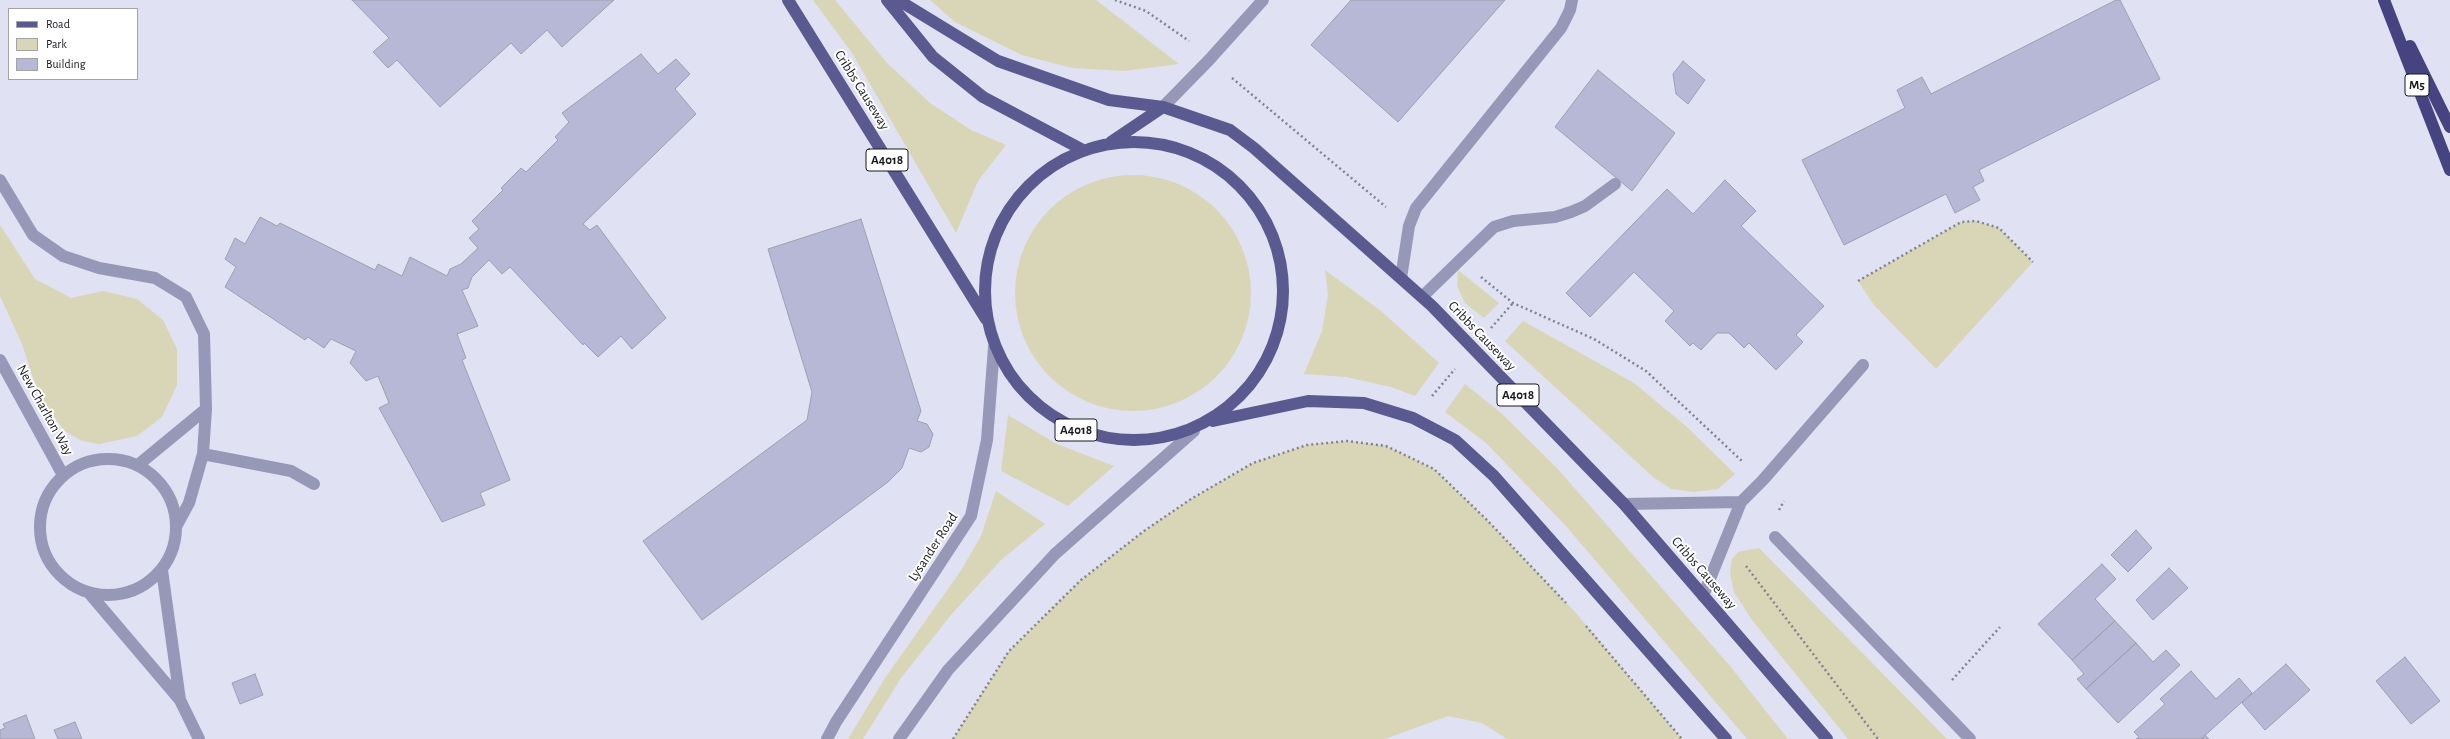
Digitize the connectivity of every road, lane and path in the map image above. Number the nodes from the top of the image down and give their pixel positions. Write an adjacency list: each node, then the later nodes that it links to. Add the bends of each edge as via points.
1 (788, 0): 22 (main road, Cribbs Causeway / A4018)
2 (887, 0): 12 (main road, via 933,57 983,97)
3 (898, 0): 9 (main road, A4018, via 998,61 1109,100)
4 (1115, 0): 8 (path, via 1146,11 1187,40)
5 (1263, 0): 8 (street)
6 (1572, 0): 16 (street, via 1561,28 1416,208)
7 (2386, 0): 10 (highway, M5); 13 (highway, M5)
8 (1209, 60): 9 (street); 16 (path)
9 (1163, 107): 11 (main road, A4018); 19 (main road, Cribbs Causeway / A4018, via 1230,130 1254,148)
10 (2450, 127)
11 (1111, 142): 12 (main road, A4018); 29 (main road, A4018, via 1156,142 1199,155 1234,178 1266,218 1281,256 1281,325 1263,370)
12 (1083, 150): 22 (main road, A4018, via 1049,167 1004,217 985,271)
13 (2450, 170)
14 (0, 180): 27 (street, via 33,235 62,256 99,268 155,278 186,297 204,334)
15 (1615, 184): 17 (street, via 1585,206 1571,212 1555,217 1500,224)
16 (1409, 226): 19 (street)
17 (1460, 260): 21 (street); 24 (path, via 1513,302)
18 (2032, 262): 20 (path, via 1999,228 1976,221 1961,222)
19 (1401, 278): 21 (main road, Cribbs Causeway / A4018)
20 (1858, 281)
21 (1422, 298): 24 (main road, Cribbs Causeway / A4018)
22 (986, 320): 23 (main road, A4018)
23 (994, 347): 30 (main road, A4018, via 1030,401 1069,428 1135,443); 49 (street, Lysander Road, via 987,440 971,516)
24 (1473, 349): 28 (path); 37 (main road, Cribbs Causeway / A4018)
25 (0, 360): 34 (street, New Charlton Way)
26 (1863, 365): 36 (street, via 1763,480)
27 (206, 409): 31 (street); 33 (street)
28 (1413, 418): 29 (main road, A4018, via 1364,403 1308,401); 32 (path); 53 (main road, A4018, via 1455,440 1494,476)
29 (1213, 421): 30 (main road, A4018)
30 (1194, 431): 50 (street, via 1055,554 948,670)
31 (203, 454): 35 (street, via 291,471); 38 (street, via 189,503)
32 (1406, 455): 43 (path, via 1434,469 1486,518); 51 (path, via 1386,446 1347,441 1307,445 1253,463 1191,499 1144,531 1081,580 1009,651)
33 (138, 465): 34 (street, via 119,459 99,459 80,464); 38 (street, via 154,476 166,490)
34 (63, 475): 41 (street, via 50,491 41,511 39,532 42,546 55,571 70,585)
35 (314, 484)
36 (1740, 502): 37 (street); 42 (street)
37 (1624, 504): 42 (main road, Cribbs Causeway / A4018)
38 (177, 525): 40 (street, via 173,549)
39 (1775, 537): 47 (street)
40 (162, 570): 41 (street, via 148,584 129,593 110,596); 46 (street)
41 (90, 594): 46 (street)
42 (1703, 596): 54 (main road, Cribbs Causeway / A4018)
43 (1569, 607)
44 (1584, 624): 52 (path)
45 (2000, 626): 47 (path)
46 (180, 700): 48 (street)
47 (1934, 700): 55 (street)
48 (199, 739)
49 (827, 739)
50 (899, 739)
51 (953, 739)
52 (1682, 739)
53 (1726, 739)
54 (1827, 739)
55 (1970, 739)

